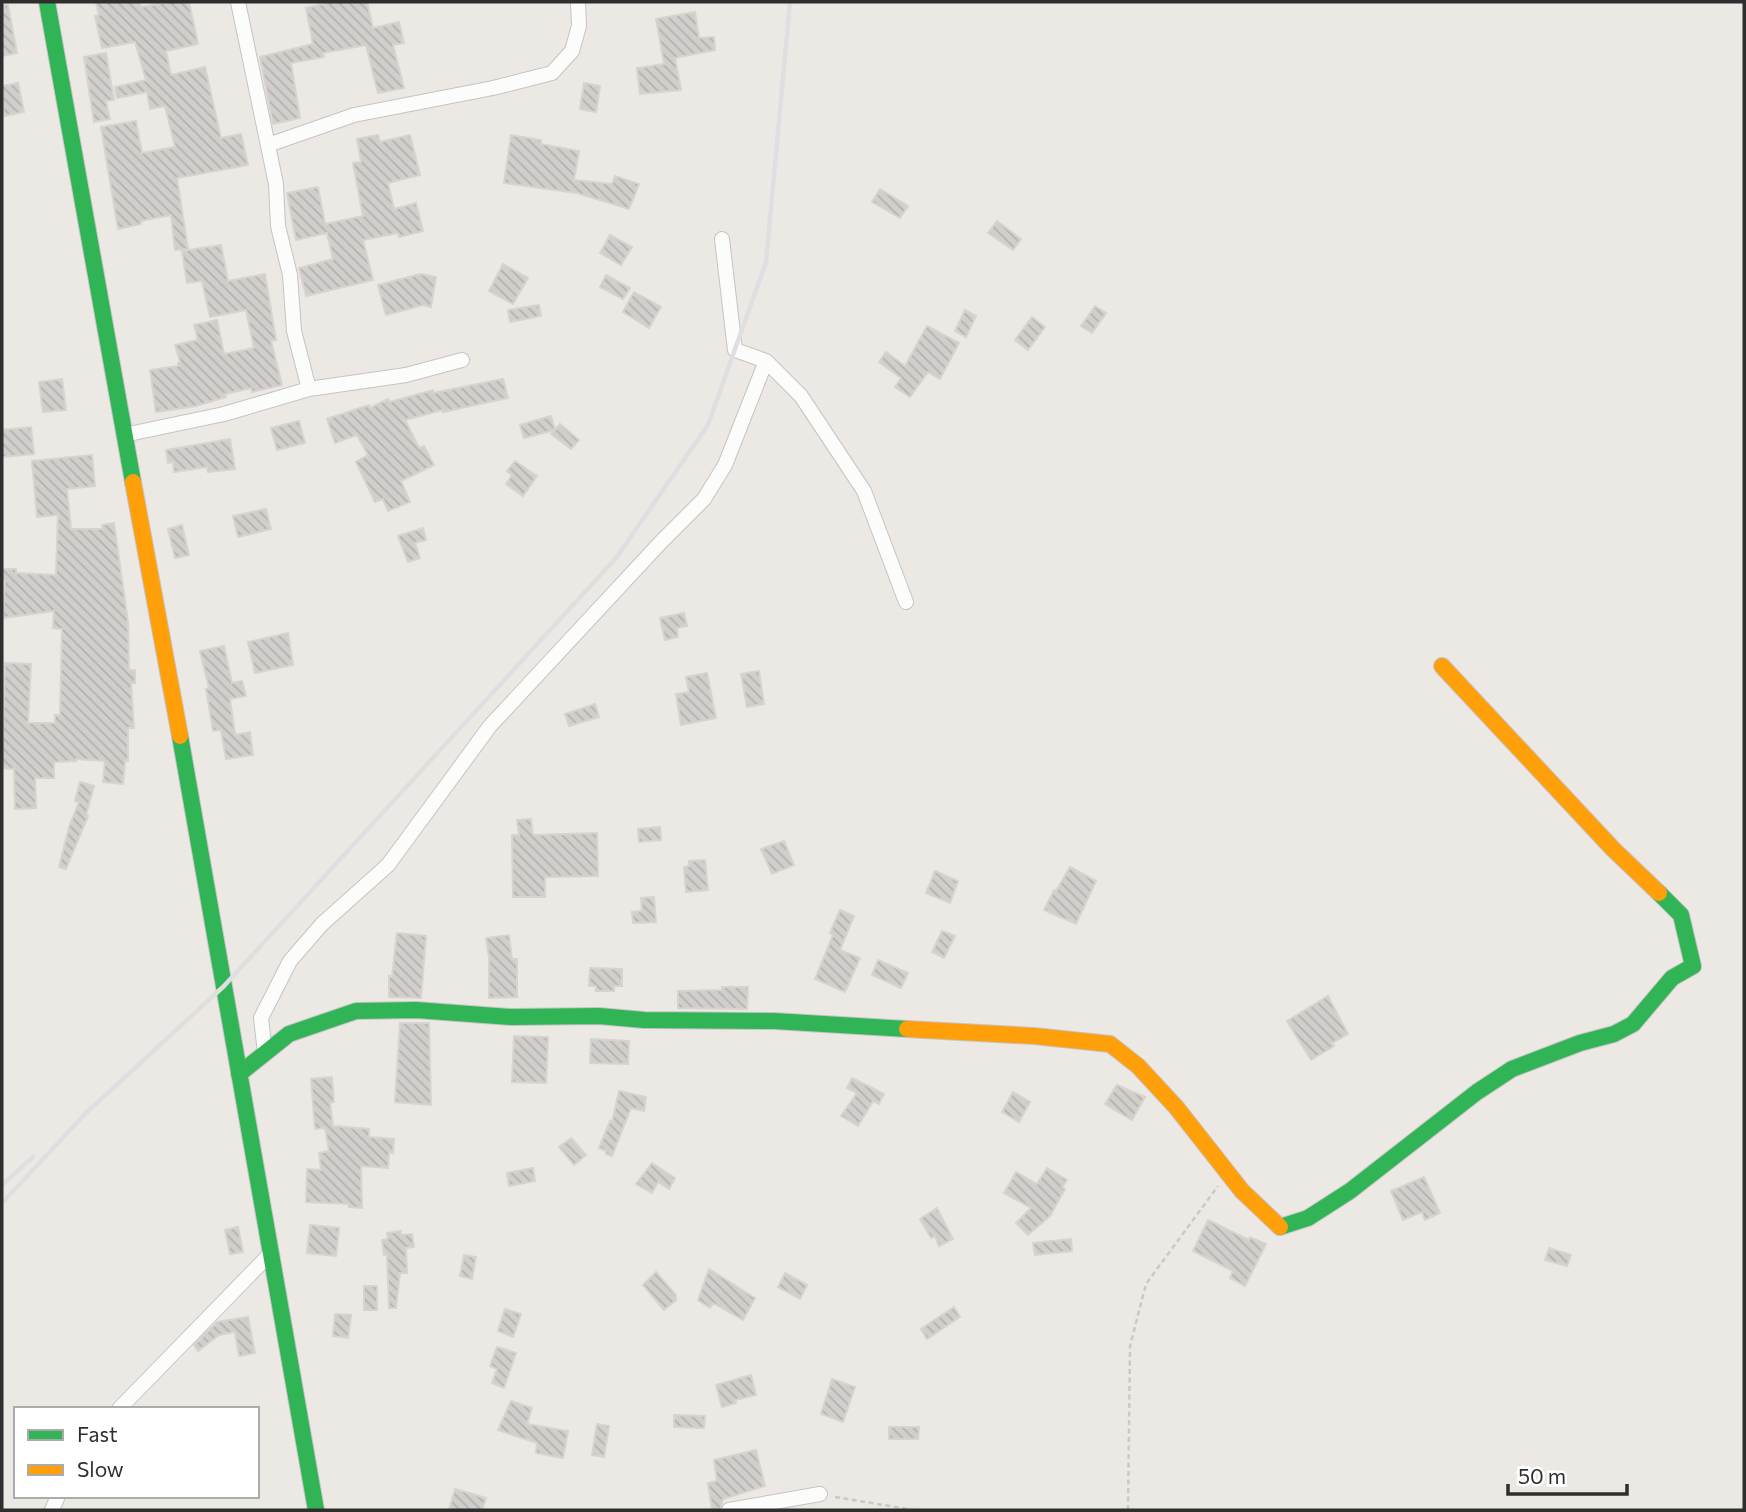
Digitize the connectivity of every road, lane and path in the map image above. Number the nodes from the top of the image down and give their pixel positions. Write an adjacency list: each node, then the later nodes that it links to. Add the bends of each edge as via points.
1 (47, 2): 9 (street)
2 (238, 2): 4 (street)
3 (578, 2): 4 (street, via 579,26 572,51 552,73 354,115)
4 (268, 145): 8 (street, via 278,226 290,275 294,331)
5 (722, 239): 7 (street, via 735,350)
6 (462, 360): 8 (street, via 406,375)
7 (766, 361): 10 (street, via 801,396 864,491); 12 (street, via 726,465 704,499 490,726 388,865 322,924 290,961 261,1018)
8 (309, 389): 9 (street, via 224,414)
9 (124, 435): 13 (street)
10 (906, 601)
11 (1442, 666): 14 (street, via 1681,915 1693,966 1672,978 1633,1024 1512,1069 1308,1218 1281,1228)
12 (265, 1053): 13 (street); 14 (street, via 289,1034 356,1011 380,1010 775,1021 1110,1044 1176,1107)
13 (239, 1073): 15 (street)
14 (1228, 1172): 21 (path, via 1146,1284 1130,1346)
15 (271, 1253): 16 (street); 18 (street)
16 (121, 1407)
17 (820, 1494): 19 (street); 20 (path)
18 (316, 1510)
19 (729, 1510)
20 (914, 1510)
21 (1128, 1510)

